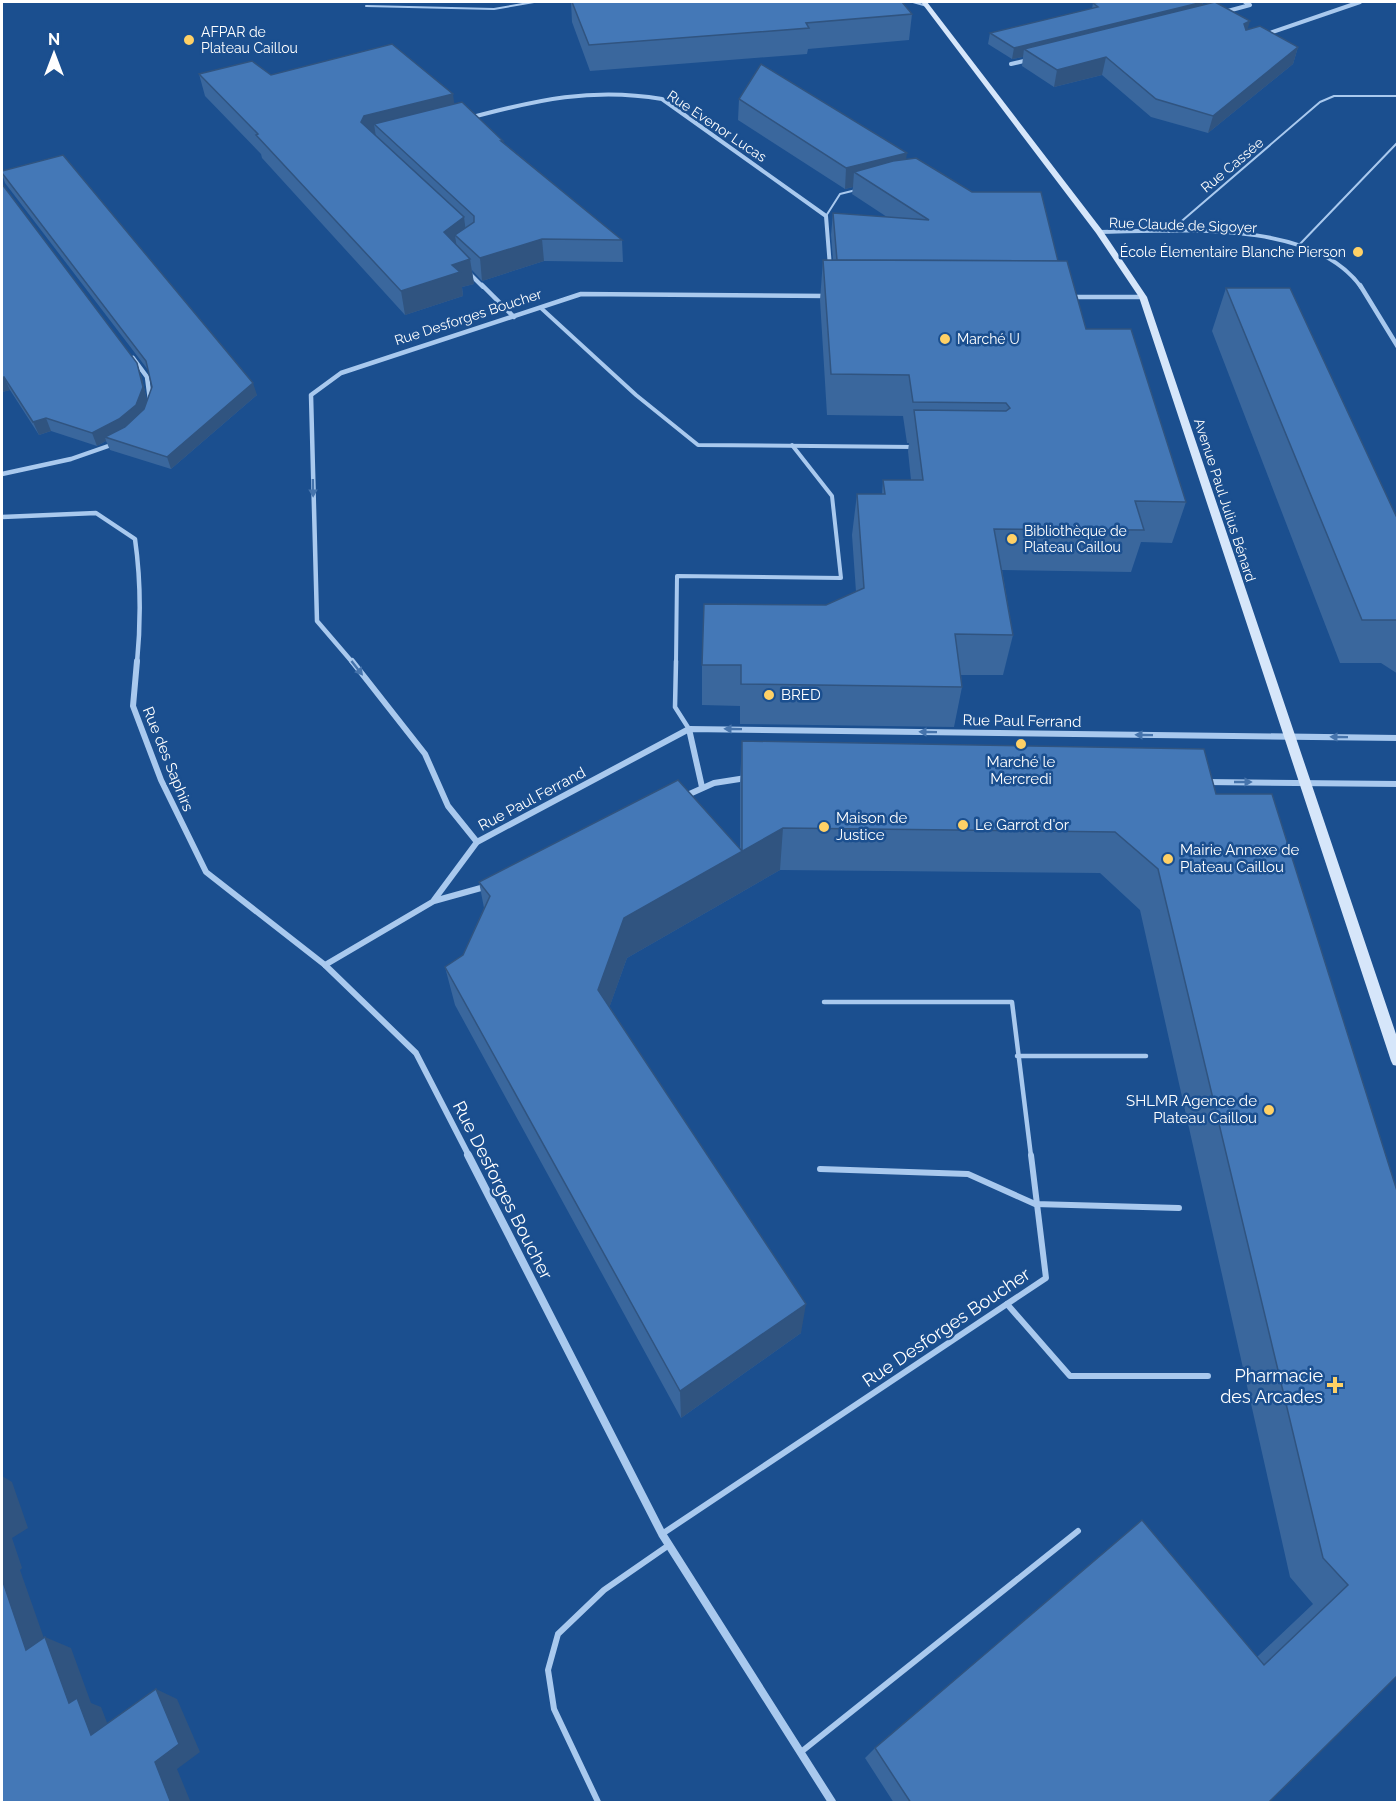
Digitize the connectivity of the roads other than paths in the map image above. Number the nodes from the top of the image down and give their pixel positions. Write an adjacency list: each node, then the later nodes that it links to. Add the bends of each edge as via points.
1 (534, 2): 6 (lane, via 494,9)
2 (913, 2): 5 (lane)
3 (1245, 2): 7 (street, via 1250,5)
4 (1360, 2): 8 (street)
5 (925, 4): 16 (main road, Avenue Paul Julius Bénard)
6 (366, 6)
7 (1216, 14)
8 (1259, 37)
9 (1034, 59): 10 (street)
10 (1011, 64)
11 (1398, 96): 17 (lane, Rue Cassée, via 1334,96 1320,102)
12 (468, 118): 15 (street, Rue Evenor Lucas, via 572,94 637,94 662,99)
13 (1398, 142): 18 (lane)
14 (861, 189): 15 (lane, via 840,194)
15 (826, 216): 20 (street)
16 (1099, 232): 17 (street, Rue Claude de Sigoyer); 23 (main road, Avenue Paul Julius Bénard)
17 (1169, 232): 18 (street, Rue Claude de Sigoyer, via 1253,236)
18 (1300, 244): 26 (street, Rue Claude de Sigoyer, via 1335,260 1354,277)
19 (460, 264): 25 (street)
20 (830, 273)
21 (832, 296): 24 (street, Rue Desforges Boucher, via 581,294)
22 (1057, 297): 23 (street)
23 (1143, 297): 35 (main road, Avenue Paul Julius Bénard)
24 (541, 308): 25 (street, Rue Desforges Boucher); 30 (lane, via 636,395 698,445)
25 (514, 317): 43 (street, Rue Desforges Boucher, one-way to 43, via 341,373 311,394 316,621 425,754 448,806)
26 (1398, 347)
27 (126, 350): 28 (street, via 147,377)
28 (151, 407)
29 (120, 441): 32 (street, via 71,459)
30 (792, 445): 31 (lane); 34 (lane, via 832,496 841,578 677,576 675,707)
31 (921, 447)
32 (2, 474)
33 (2, 517): 44 (street, Rue des Saphirs, via 96,513 135,539 141,621 133,706 160,780)
34 (689, 729): 35 (street, Rue Paul Ferrand, one-way to 34); 41 (street); 43 (street, Rue Paul Ferrand)
35 (1290, 737): 36 (street, Rue Paul Ferrand, one-way to 35); 39 (main road, Avenue Paul Julius Bénard)
36 (1398, 738)
37 (755, 778): 41 (street, via 731,778)
38 (1197, 782): 39 (street, one-way to 39)
39 (1304, 783): 40 (street); 51 (main road, Avenue Paul Julius Bénard)
40 (1398, 784)
41 (702, 787): 42 (street)
42 (681, 798)
43 (477, 842): 46 (street, Rue Paul Ferrand)
44 (206, 872): 47 (street, Rue Desforges Boucher)
45 (500, 882): 46 (street)
46 (434, 901): 47 (street)
47 (325, 965): 58 (street, Rue Desforges Boucher, via 416,1053)
48 (824, 1002): 49 (lane, Rue Desforges Boucher, via 1012,1002)
49 (1017, 1056): 50 (lane); 53 (lane, Rue Desforges Boucher)
50 (1146, 1056)
51 (1398, 1061)
52 (820, 1169): 53 (lane, via 968,1174)
53 (1035, 1204): 54 (lane); 55 (lane, Rue Desforges Boucher, via 1046,1278)
54 (1179, 1208)
55 (1007, 1304): 56 (lane, via 1070,1376); 58 (lane, Rue Desforges Boucher)
56 (1208, 1376)
57 (1078, 1531): 60 (lane)
58 (662, 1534): 59 (street, Rue Desforges Boucher)
59 (669, 1545): 60 (street, Rue Desforges Boucher); 61 (lane, via 604,1590 558,1634 548,1670 554,1709)
60 (801, 1752): 62 (street, Rue Desforges Boucher)
61 (598, 1803)
62 (832, 1803)

